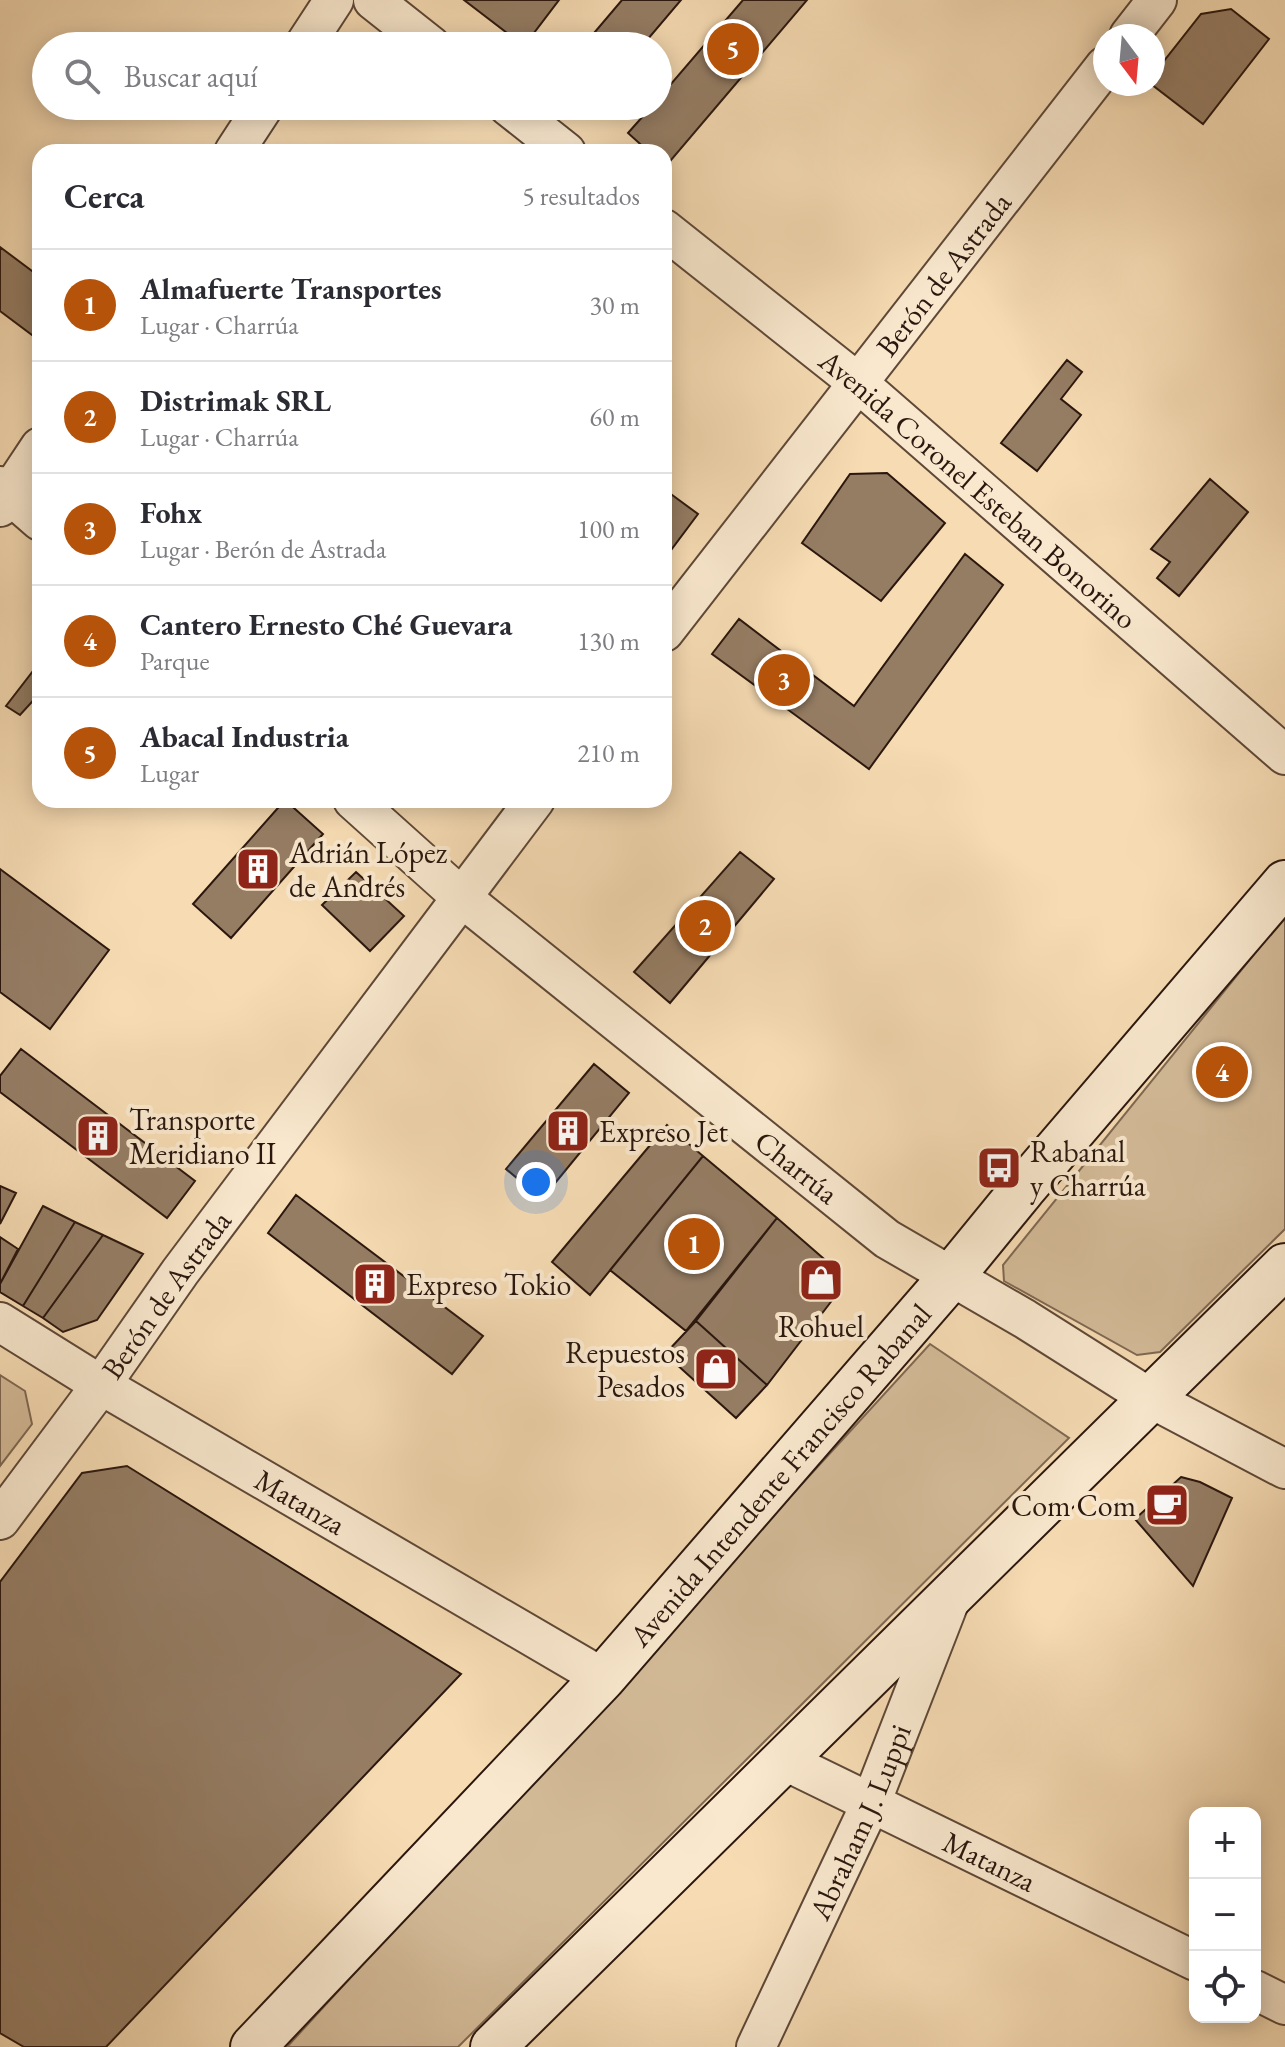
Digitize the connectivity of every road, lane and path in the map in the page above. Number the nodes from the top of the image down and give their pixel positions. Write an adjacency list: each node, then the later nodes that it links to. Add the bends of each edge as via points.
1 (334, 0): 5 (street)
2 (373, 0): 6 (street)
3 (1157, 0): 4 (street)
4 (1138, 24)
5 (313, 32)
6 (413, 32)
7 (1093, 81): 13 (street, Berón de Astrada)
8 (255, 120): 10 (street)
9 (526, 120): 11 (street)
10 (239, 144)
11 (556, 144)
12 (672, 235): 13 (street, Avenida Coronel Esteban Bonorino)
13 (857, 382): 17 (street, Berón de Astrada); 18 (street, Avenida Coronel Esteban Bonorino)
14 (32, 458): 15 (street)
15 (3, 496): 16 (street)
16 (32, 516)
17 (672, 622)
18 (1285, 755)
19 (362, 808): 22 (street, Charrúa)
20 (529, 808): 22 (street, Berón de Astrada)
21 (1285, 883): 24 (main road, Avenida Intendente Francisco Rabanal)
22 (461, 897): 24 (street, Charrúa, via 887,1239); 26 (street, Berón de Astrada)
23 (1285, 1266): 27 (main road)
24 (951, 1277): 27 (street, Charrúa); 31 (main road, Avenida Intendente Francisco Rabanal)
25 (0, 1322): 26 (street, Matanza)
26 (101, 1385): 29 (street, Berón de Astrada); 31 (street, Matanza)
27 (1150, 1398): 28 (street, Charrúa); 30 (main road)
28 (1285, 1469)
29 (0, 1520)
30 (953, 1592): 32 (main road); 33 (street, Abraham J. Luppi)
31 (603, 1678): 37 (main road, Avenida Intendente Francisco Rabanal)
32 (783, 1760): 33 (street, Matanza); 38 (main road)
33 (871, 1803): 34 (street, Matanza); 39 (street, Abraham J. Luppi)
34 (1189, 1958)
35 (1261, 1993): 36 (street)
36 (1285, 2005)
37 (253, 2047)
38 (493, 2047)
39 (756, 2047)

